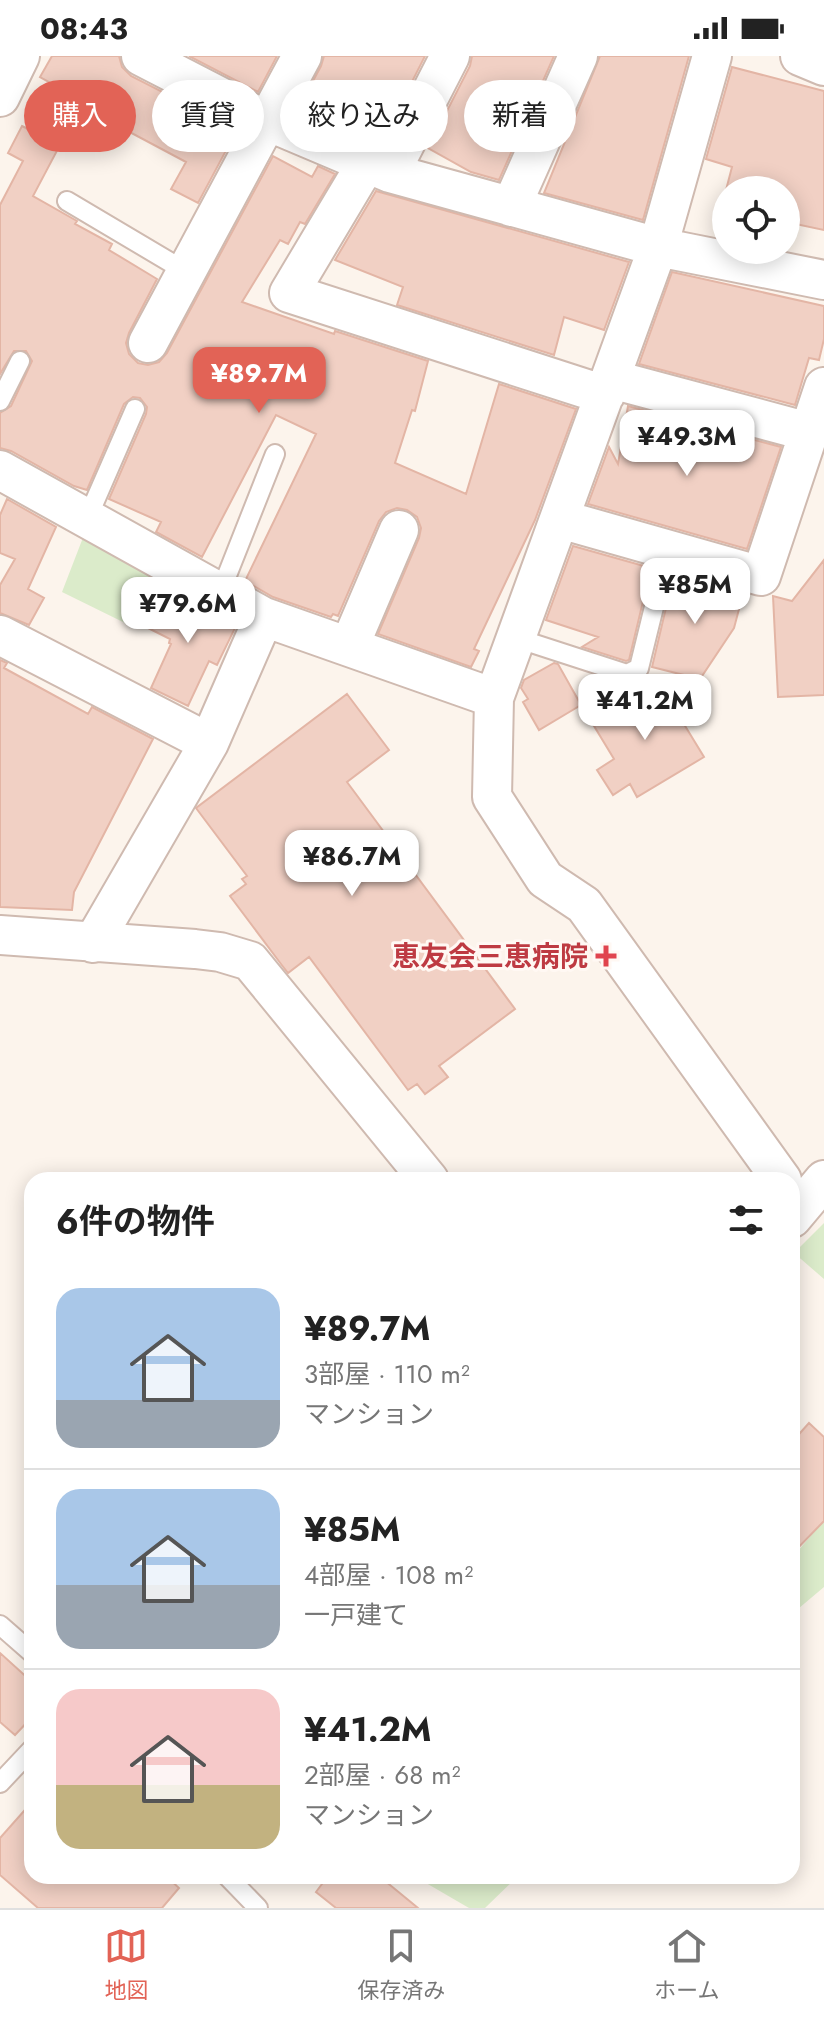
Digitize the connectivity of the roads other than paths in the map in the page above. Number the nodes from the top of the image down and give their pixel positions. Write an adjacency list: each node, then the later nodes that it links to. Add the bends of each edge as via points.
1 (20, 56): 9 (street)
2 (141, 56): 10 (street)
3 (302, 56): 10 (street)
4 (450, 56): 11 (street)
5 (578, 56): 13 (street)
6 (712, 56): 14 (street)
7 (800, 56): 8 (street)
8 (824, 66)
9 (0, 97)
10 (267, 121): 11 (street); 15 (street)
11 (378, 168): 13 (street); 19 (street, via 289,293)
12 (67, 201): 15 (lane)
13 (511, 207): 14 (street)
14 (658, 247): 16 (street); 19 (street)
15 (185, 271): 17 (street)
16 (824, 280)
17 (148, 343)
18 (20, 361): 21 (lane)
19 (608, 387): 23 (street); 27 (street)
20 (824, 387): 23 (street)
21 (0, 401)
22 (135, 409): 26 (lane)
23 (809, 432): 29 (street, via 761,576)
24 (275, 454): 30 (lane)
25 (0, 470): 26 (street)
26 (87, 519): 30 (street)
27 (560, 519): 29 (street); 33 (street)
28 (399, 530): 34 (street)
29 (668, 550): 33 (lane, via 639,668 627,674)
30 (220, 593): 31 (street)
31 (264, 617): 34 (street); 36 (street)
32 (0, 635): 36 (street)
33 (516, 638): 35 (street)
34 (349, 647): 35 (street)
35 (494, 698): 40 (street, via 492,797 545,879 584,905)
36 (209, 743): 38 (street)
37 (0, 935): 38 (street)
38 (93, 943): 39 (street, via 195,949 250,961)
39 (422, 1172)
40 (780, 1172)
41 (0, 1625): 42 (lane)
42 (24, 1646)
43 (24, 1758): 44 (lane)
44 (0, 1783)
45 (233, 1884): 46 (lane)
46 (251, 1906)

